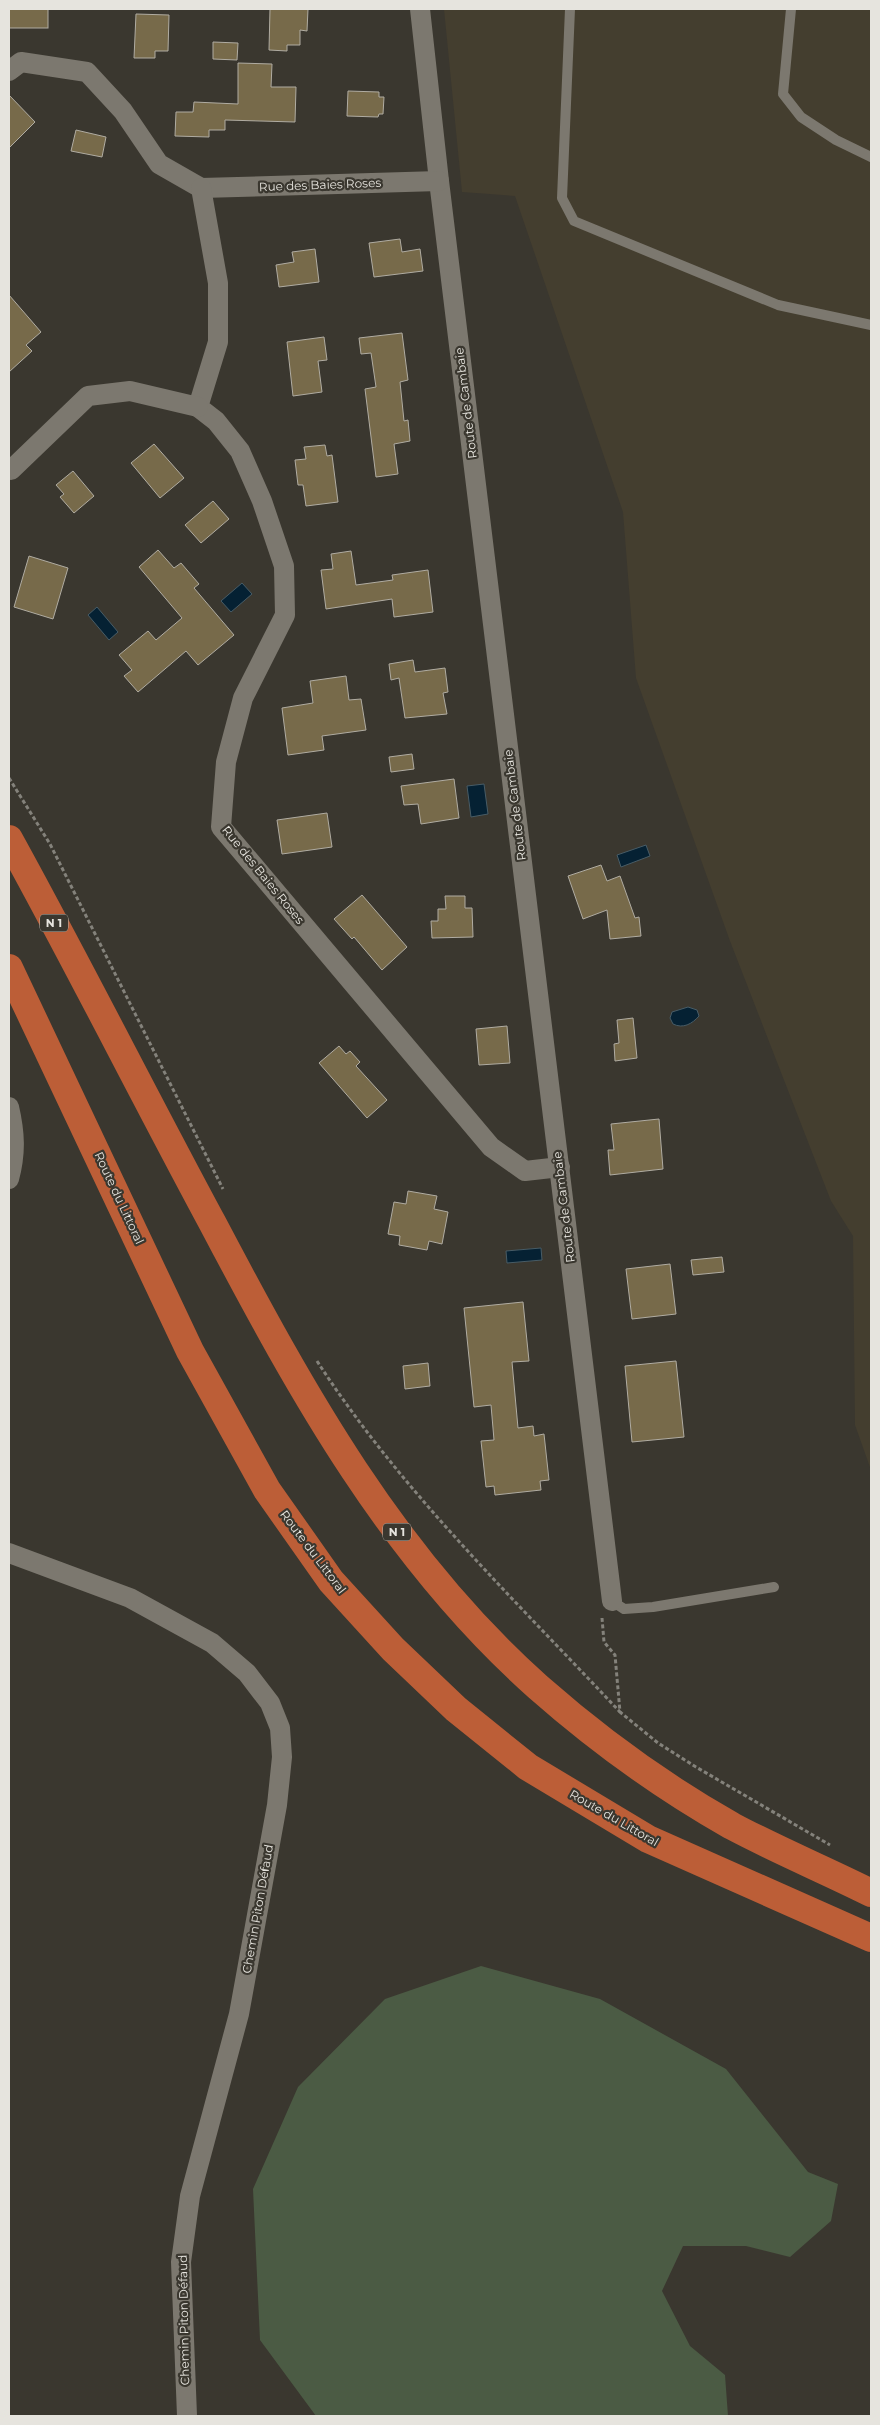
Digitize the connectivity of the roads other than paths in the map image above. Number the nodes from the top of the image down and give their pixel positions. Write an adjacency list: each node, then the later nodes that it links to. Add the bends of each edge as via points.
1 (420, 9): 6 (street, Route de Cambaie)
2 (570, 9): 8 (lane, via 562,198 574,221 778,305)
3 (791, 9): 5 (lane, via 783,94 800,117)
4 (9, 71): 7 (street, via 21,62 87,72 123,111 159,164)
5 (871, 157)
6 (438, 181): 7 (street, Rue des Baies Roses); 14 (street, Route de Cambaie)
7 (201, 188): 9 (street, via 218,283 218,342)
8 (871, 325)
9 (198, 407): 10 (street, Rue des Baies Roses, via 130,390 88,396); 14 (street, Rue des Baies Roses, via 216,421 240,451 262,501 284,566 285,615 243,698 226,762 221,826 491,1147 524,1171)
10 (12, 470)
11 (9, 839): 19 (highway, N 1, via 283,1356 351,1467 416,1558 471,1620 537,1686 636,1764 732,1826)
12 (9, 968): 20 (highway, Route du Littoral, via 190,1351 267,1490 331,1581 400,1656 456,1709 528,1767 648,1839)
13 (9, 1107): 15 (street, via 15,1132)
14 (560, 1167): 18 (street, Route de Cambaie)
15 (9, 1179)
16 (9, 1553): 21 (street, Chemin Piton Défaud, via 130,1598 212,1643 247,1673 270,1703 280,1728 282,1756 277,1805 239,2014 190,2196 181,2262)
17 (774, 1587): 18 (lane, via 624,1610)
18 (612, 1601)
19 (871, 1893)
20 (871, 1938)
21 (187, 2416)

